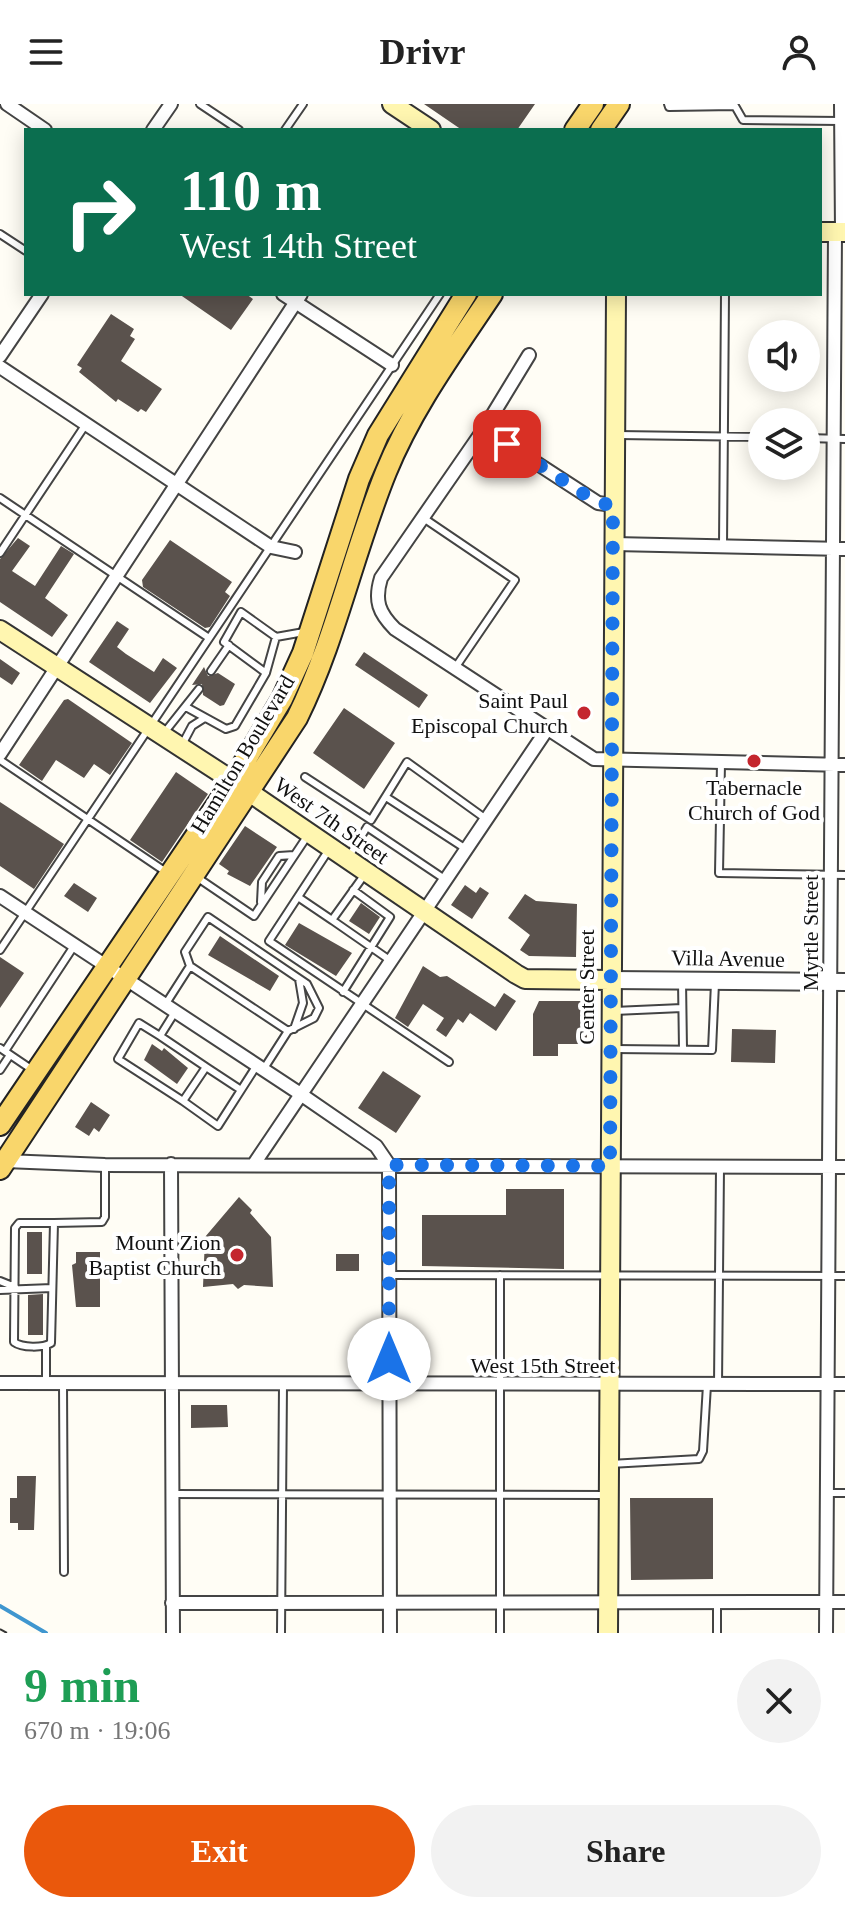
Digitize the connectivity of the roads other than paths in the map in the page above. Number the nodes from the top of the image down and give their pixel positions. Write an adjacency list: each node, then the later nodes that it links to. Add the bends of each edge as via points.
1 (7, 104): 12 (street)
2 (171, 104): 13 (street)
3 (200, 104): 14 (lane)
4 (303, 104): 15 (lane)
5 (593, 104): 17 (main road)
6 (619, 104): 18 (main road)
7 (668, 104): 10 (lane)
8 (841, 104): 11 (street, Myrtle Street)
9 (396, 105): 16 (main road)
10 (735, 105): 11 (lane, via 743,120)
11 (843, 122): 19 (street, Myrtle Street)
12 (42, 128)
13 (154, 128)
14 (236, 128)
15 (286, 128)
16 (423, 128)
17 (576, 128)
18 (602, 128)
19 (836, 232): 38 (street, Myrtle Street)
20 (0, 234): 21 (lane)
21 (24, 250)
22 (41, 296): 30 (street)
23 (439, 296): 31 (lane)
24 (465, 296): 51 (main road, Hamilton Boulevard, via 378,435)
25 (491, 296): 74 (main road, Hamilton Boulevard, via 407,427 377,495 322,666)
26 (616, 296): 35 (main road, Center Street)
27 (725, 296): 36 (lane)
28 (298, 298): 31 (street); 39 (street)
29 (529, 355): 34 (street)
30 (0, 356)
31 (392, 365): 46 (lane)
32 (0, 367): 33 (street)
33 (86, 424): 39 (street); 42 (lane)
34 (484, 429): 41 (street, via 598,503); 43 (street)
35 (614, 435): 36 (lane); 41 (main road, Center Street)
36 (723, 436): 37 (lane); 45 (lane)
37 (748, 437)
38 (839, 439): 47 (street, Myrtle Street)
39 (177, 485): 46 (street); 50 (street)
40 (0, 498): 42 (lane)
41 (613, 505): 44 (main road, Center Street)
42 (25, 514): 49 (lane); 50 (lane)
43 (422, 517): 57 (street, via 381,578 378,604 395,629); 57 (lane, via 515,580)
44 (614, 544): 45 (street); 68 (main road, Center Street)
45 (723, 546): 47 (street)
46 (271, 547): 48 (street); 54 (lane)
47 (840, 549): 70 (street, Myrtle Street)
48 (295, 552)
49 (0, 553)
50 (117, 576): 54 (lane); 56 (street)
51 (311, 629): 53 (lane, via 295,637); 73 (main road, Hamilton Boulevard, via 282,699)
52 (0, 630): 56 (main road, West 7th Street)
53 (276, 637): 55 (lane, via 241,612 224,642); 59 (lane)
54 (209, 638): 64 (lane)
55 (229, 645): 58 (lane); 59 (lane)
56 (57, 668): 64 (main road, West 7th Street); 66 (street)
57 (455, 668): 63 (street)
58 (211, 671)
59 (266, 673): 62 (lane, via 235,726 226,729)
60 (199, 689): 61 (lane)
61 (186, 707): 62 (lane); 64 (lane)
62 (203, 719): 65 (lane, via 192,726)
63 (548, 728): 68 (street, via 594,759); 76 (street)
64 (155, 732): 65 (main road, West 7th Street); 77 (lane)
65 (180, 747): 73 (main road, West 7th Street)
66 (0, 754)
67 (0, 760): 77 (lane)
68 (612, 762): 69 (street); 105 (main road, Center Street)
69 (721, 763): 70 (street); 86 (lane, via 719,873)
70 (831, 765): 71 (street); 86 (street, Myrtle Street)
71 (845, 765)
72 (305, 777): 78 (lane)
73 (233, 781): 74 (main road, West 7th Street); 85 (main road, Hamilton Boulevard)
74 (250, 793): 79 (main road, West 7th Street); 88 (main road, Hamilton Boulevard)
75 (386, 797): 76 (lane, via 407,762); 78 (lane); 81 (lane)
76 (486, 819): 81 (street)
77 (87, 820): 85 (lane); 94 (lane)
78 (369, 824): 83 (lane); 89 (lane)
79 (309, 834): 80 (main road, West 7th Street); 82 (lane)
80 (330, 848): 83 (main road, West 7th Street); 92 (lane)
81 (466, 849): 89 (street)
82 (294, 855): 93 (lane); 93 (lane, via 279,856 262,882)
83 (346, 860): 84 (main road, West 7th Street)
84 (365, 873): 90 (lane); 95 (main road, West 7th Street)
85 (169, 874): 102 (main road, Hamilton Boulevard)
86 (830, 874): 87 (lane); 107 (street, Myrtle Street)
87 (845, 875)
88 (195, 876): 93 (lane, via 254,916); 102 (main road, Hamilton Boulevard)
89 (446, 880): 95 (street)
90 (353, 890): 96 (lane); 98 (lane, via 390,917)
91 (0, 896): 94 (street)
92 (298, 897): 96 (lane); 108 (lane, via 269,941)
93 (261, 906)
94 (24, 912): 97 (street); 99 (lane)
95 (425, 914): 100 (street); 105 (main road, West 7th Street, via 525,979)
96 (332, 920): 98 (lane, via 356,931)
97 (74, 946): 102 (street); 117 (lane)
98 (370, 947): 100 (lane); 108 (lane)
99 (0, 950)
100 (391, 961): 109 (street)
101 (190, 966): 103 (lane, via 185,952 208,917); 111 (lane); 113 (lane)
102 (116, 974): 111 (street); 122 (main road, Hamilton Boulevard); 127 (main road, Hamilton Boulevard)
103 (298, 977): 113 (lane, via 303,1003); 113 (lane, via 319,1008 314,1018)
104 (682, 979): 105 (street, Villa Avenue); 106 (street, Villa Avenue); 110 (lane)
105 (610, 980): 112 (main road, Center Street)
106 (715, 980): 107 (street, Villa Avenue); 116 (lane, via 712,1050)
107 (837, 982): 134 (street, Myrtle Street)
108 (343, 992): 109 (lane)
109 (361, 1004): 118 (lane); 124 (street)
110 (682, 1008): 112 (lane); 116 (lane)
111 (170, 1009): 114 (lane); 120 (street)
112 (610, 1011): 115 (main road, Center Street)
113 (291, 1030): 120 (lane)
114 (160, 1036): 119 (lane); 125 (lane, via 139,1023 118,1059)
115 (610, 1048): 116 (lane); 132 (main road, Center Street)
116 (683, 1049)
117 (5, 1051): 121 (lane); 122 (lane)
118 (449, 1062)
119 (206, 1067): 123 (lane); 125 (lane)
120 (260, 1067): 123 (lane); 124 (street)
121 (0, 1070)
122 (37, 1073): 126 (main road, Hamilton Boulevard)
123 (241, 1090): 125 (lane, via 218,1126)
124 (299, 1093): 129 (street); 131 (street, via 376,1146)
125 (183, 1101)
126 (0, 1125)
127 (1, 1162): 130 (street)
128 (171, 1164): 129 (street); 130 (street); 151 (street)
129 (254, 1164): 131 (street)
130 (105, 1165): 136 (lane, via 102,1222)
131 (389, 1165): 132 (street); 137 (street)
132 (610, 1166): 133 (street); 139 (main road, Center Street)
133 (720, 1166): 134 (street); 140 (lane)
134 (827, 1167): 135 (street); 141 (street, Myrtle Street)
135 (845, 1167)
136 (54, 1223): 144 (lane, via 19,1223 15,1228); 145 (lane)
137 (389, 1275): 138 (lane); 153 (street)
138 (500, 1275): 139 (lane); 155 (lane)
139 (610, 1275): 140 (lane); 158 (main road, Center Street)
140 (719, 1275): 141 (lane); 156 (lane)
141 (827, 1276): 142 (lane); 157 (street, Myrtle Street)
142 (845, 1276)
143 (0, 1281): 144 (lane)
144 (15, 1287): 145 (lane); 146 (lane); 147 (lane, via 14,1342)
145 (52, 1288): 147 (lane, via 51,1343)
146 (0, 1290)
147 (46, 1346): 149 (lane)
148 (0, 1383): 149 (street, West 15th Street)
149 (46, 1383): 150 (street, West 15th Street)
150 (63, 1384): 151 (street, West 15th Street); 167 (lane)
151 (173, 1384): 152 (street, West 15th Street); 163 (street)
152 (283, 1384): 153 (street, West 15th Street); 164 (lane)
153 (389, 1384): 155 (street, West 15th Street); 160 (street)
154 (845, 1384): 157 (street, West 15th Street)
155 (499, 1385): 158 (street, West 15th Street); 165 (lane)
156 (712, 1385): 157 (street, West 15th Street); 158 (street, West 15th Street); 159 (lane, via 699,1459)
157 (827, 1385): 161 (street, Myrtle Street)
158 (610, 1386): 159 (main road, Center Street)
159 (609, 1464): 166 (main road, Center Street)
160 (390, 1493): 164 (lane); 165 (lane); 169 (street)
161 (826, 1493): 162 (lane); 173 (street, Myrtle Street)
162 (845, 1493)
163 (172, 1494): 164 (lane); 175 (street)
164 (284, 1494): 168 (lane)
165 (499, 1494): 166 (lane); 170 (lane)
166 (609, 1495): 171 (main road, Center Street)
167 (64, 1572)
168 (281, 1602): 169 (street); 175 (street); 177 (lane)
169 (390, 1602): 170 (street); 178 (street)
170 (500, 1602): 171 (street); 179 (lane)
171 (607, 1602): 172 (street); 180 (main road, Center Street)
172 (717, 1602): 173 (street); 181 (lane)
173 (826, 1602): 174 (street); 182 (street, Myrtle Street)
174 (845, 1602)
175 (172, 1603): 176 (street)
176 (173, 1633)
177 (281, 1633)
178 (390, 1633)
179 (500, 1633)
180 (608, 1633)
181 (717, 1633)
182 (826, 1633)

